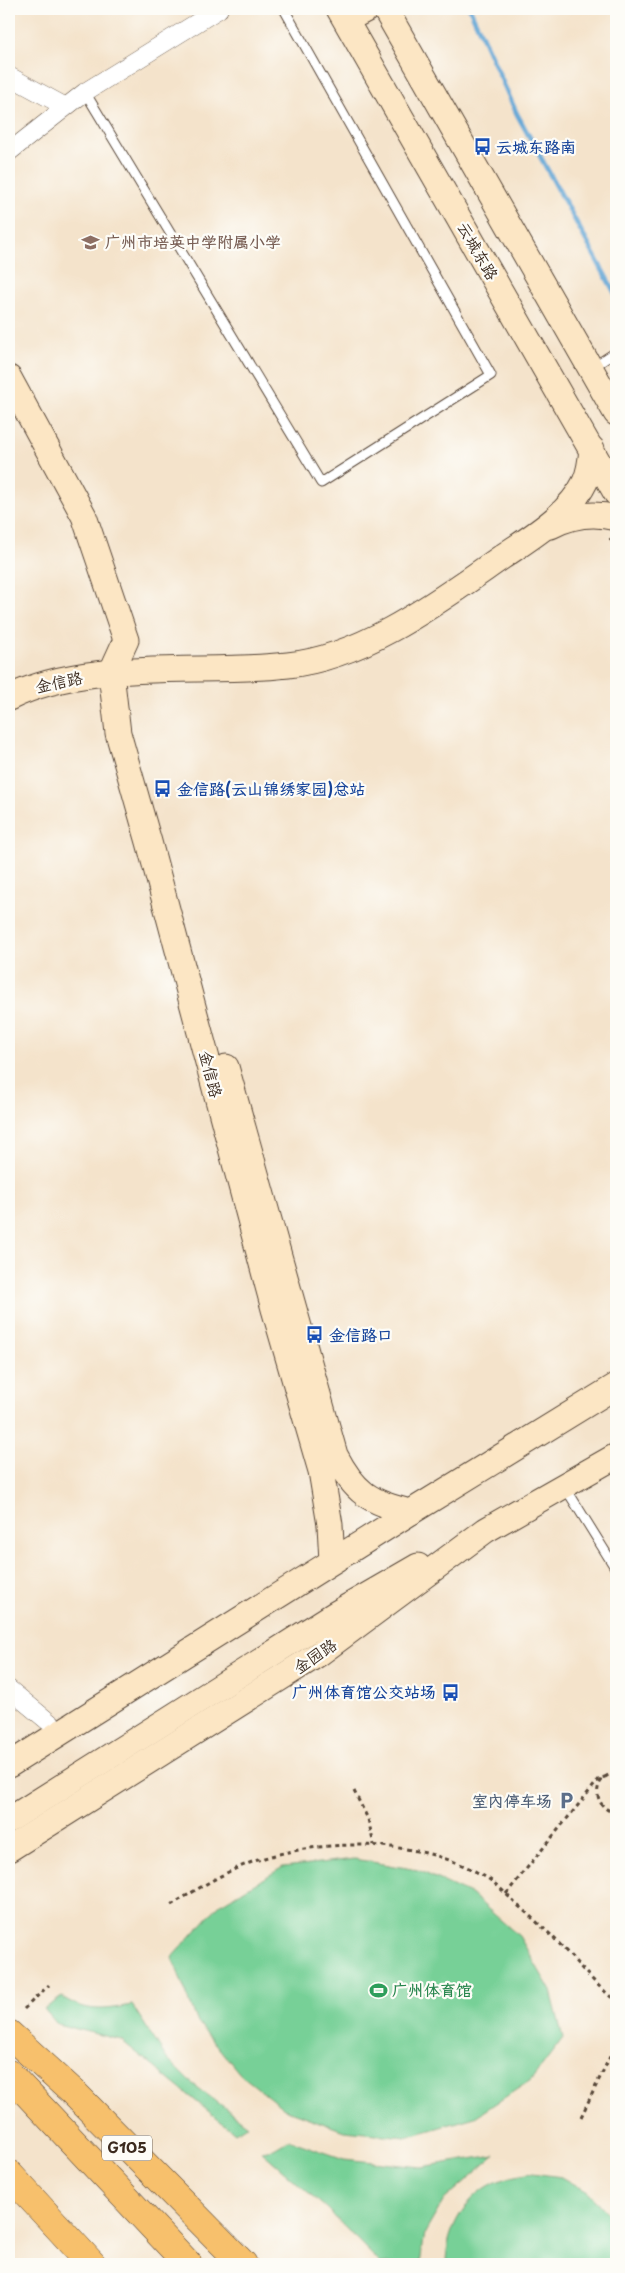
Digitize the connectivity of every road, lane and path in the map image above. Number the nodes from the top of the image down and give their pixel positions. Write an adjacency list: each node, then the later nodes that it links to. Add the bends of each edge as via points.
1 (220, 9): 6 (street)
2 (284, 9): 6 (lane, via 491,375 321,483)
3 (385, 9): 11 (main road)
4 (351, 13): 13 (main road, 云城东路)
5 (9, 76): 7 (street)
6 (84, 92): 7 (street)
7 (64, 106): 8 (street)
8 (9, 152)
9 (616, 352): 11 (lane)
10 (9, 378): 17 (main road, via 84,516 126,640)
11 (603, 380): 12 (main road)
12 (616, 413)
13 (592, 449): 14 (main road, 云城东路); 16 (main road, via 590,468 575,498)
14 (616, 493)
15 (616, 518): 16 (main road, via 579,515)
16 (542, 530): 17 (main road, via 427,607 382,633 329,657 288,665)
17 (110, 674): 18 (main road, 金信路, via 37,686); 21 (main road, 金信路, via 118,733 274,1309)
18 (9, 698)
19 (616, 1386): 23 (main road)
20 (616, 1456): 22 (main road, 金园路)
21 (328, 1463): 23 (main road, via 346,1475 360,1492 385,1506); 25 (main road)
22 (564, 1486): 24 (main road, 金园路); 26 (lane)
23 (410, 1512): 25 (main road)
24 (486, 1530): 34 (main road, via 335,1614); 36 (main road, 金园路, via 320,1653)
25 (332, 1561): 28 (main road)
26 (616, 1570)
27 (9, 1688): 28 (street)
28 (61, 1732): 29 (main road)
29 (9, 1765)
30 (616, 1773): 31 (path)
31 (605, 1777): 33 (path, via 599,1785 598,1797 604,1808); 37 (path, via 600,1778)
32 (354, 1791): 35 (path, via 368,1819)
33 (616, 1813)
34 (9, 1820)
35 (374, 1845): 37 (path, via 453,1862 488,1878); 38 (path, via 301,1850 255,1861)
36 (9, 1850)
37 (506, 1894): 40 (path)
38 (171, 1905)
39 (50, 1985): 41 (path)
40 (616, 2001)
41 (24, 2009)
42 (9, 2034): 49 (highway, G105, via 74,2094)
43 (616, 2044): 45 (path)
44 (9, 2074): 48 (highway, G105)
45 (580, 2117)
46 (9, 2174): 47 (highway)
47 (92, 2264)
48 (188, 2264)
49 (243, 2264)

